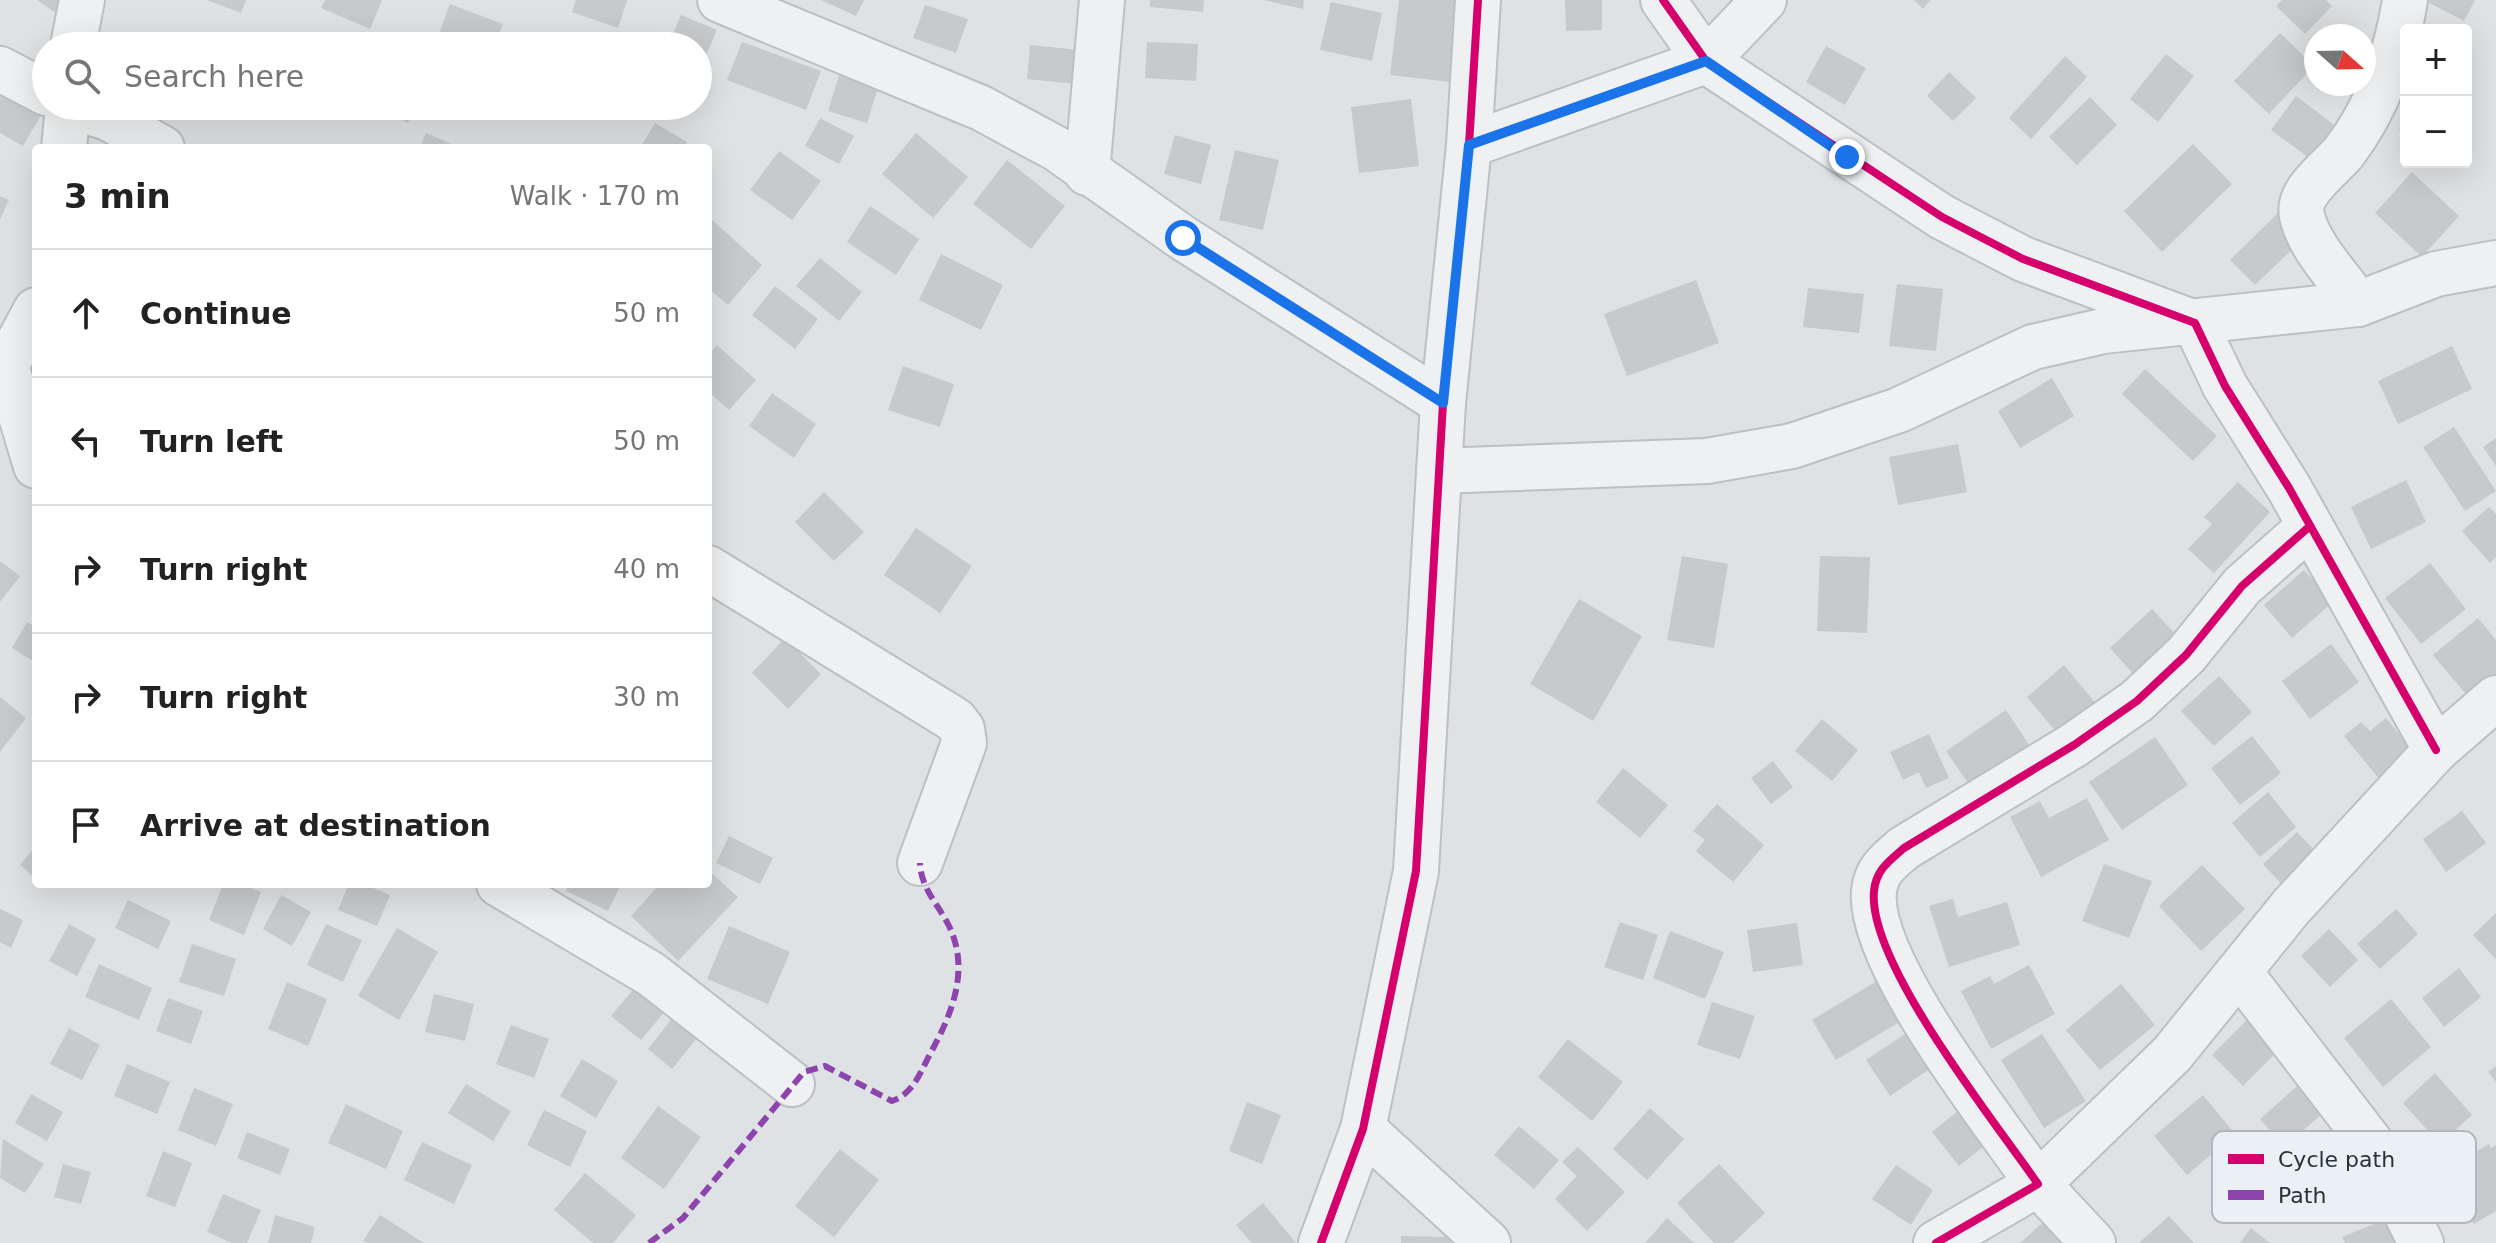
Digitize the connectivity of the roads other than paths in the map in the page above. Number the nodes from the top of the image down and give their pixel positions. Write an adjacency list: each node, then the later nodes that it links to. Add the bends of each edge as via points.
1 (82, 0): 8 (street)
2 (720, 0): 17 (street, via 981,108 1057,149)
3 (1102, 0): 17 (street)
4 (1478, 0): 16 (street)
5 (1663, 0): 9 (street)
6 (1764, 0): 9 (street)
7 (2405, 0): 19 (street, via 2388,66 2366,119 2313,184 2301,208 2315,244)
8 (76, 32)
9 (1706, 61): 16 (street); 21 (street, via 1942,217 2023,259)
10 (0, 69): 11 (street)
11 (32, 86)
12 (67, 120): 14 (street)
13 (112, 120): 15 (street)
14 (64, 144)
15 (155, 144)
16 (1469, 145): 23 (street)
17 (1087, 173): 23 (street)
18 (2496, 263): 19 (street, via 2436,274)
19 (2358, 304): 21 (street)
20 (32, 318): 22 (street)
21 (2195, 323): 25 (street, via 2103,331 2033,347 1899,410 1792,446 1707,461); 26 (street, via 2225,386)
22 (3, 373): 24 (street)
23 (1443, 403): 25 (street)
24 (32, 455)
25 (1439, 471): 34 (street, via 1416,871)
26 (2310, 526): 29 (street); 36 (street, via 2242,586 2186,655 2137,701 1904,848 1881,868 1873,913 1904,991)
27 (712, 570): 30 (street, via 889,676 962,729 964,743)
28 (2496, 698): 29 (street)
29 (2436, 750): 32 (street, via 2291,907)
30 (920, 863)
31 (506, 888): 33 (street, via 651,974)
32 (2240, 973): 35 (street); 36 (street, via 2172,1054)
33 (792, 1084)
34 (1363, 1129): 38 (street); 39 (street)
35 (2362, 1131)
36 (2038, 1184): 40 (street); 41 (street)
37 (2411, 1223): 42 (street)
38 (1321, 1243)
39 (1488, 1243)
40 (1936, 1243)
41 (2093, 1243)
42 (2421, 1243)

